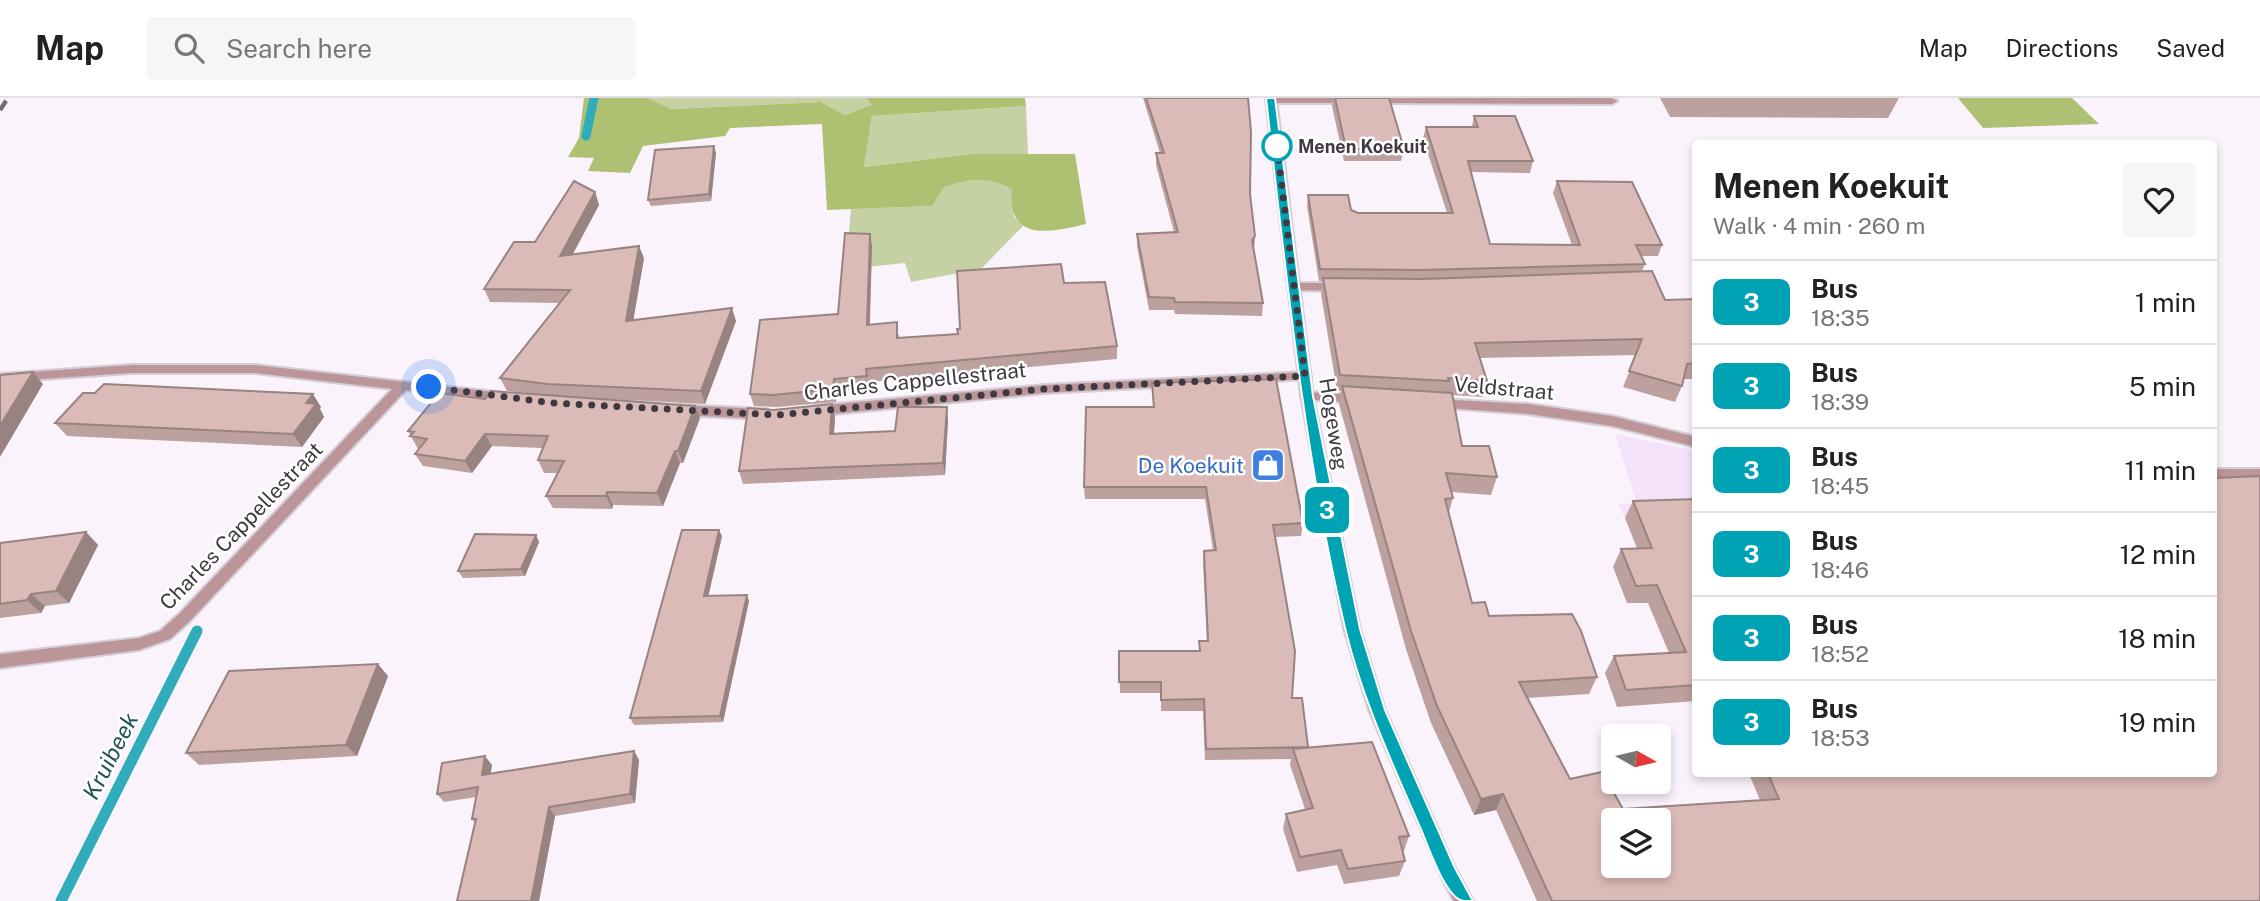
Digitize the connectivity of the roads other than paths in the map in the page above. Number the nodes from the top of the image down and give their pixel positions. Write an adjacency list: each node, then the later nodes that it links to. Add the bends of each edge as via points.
1 (1271, 99): 2 (street); 3 (street, Hogeweg)
2 (1612, 101)
3 (1295, 287): 4 (street); 5 (street, Hogeweg)
4 (1350, 287)
5 (1305, 376): 8 (street, Hogeweg); 13 (street, Charles Cappellestraat, via 1045,389)
6 (0, 378): 7 (street, via 208,367)
7 (404, 384): 9 (street); 18 (street, Charles Cappellestraat, via 165,635 139,644)
8 (1307, 396): 10 (street); 19 (street, Hogeweg, via 1352,629 1377,710)
9 (513, 398)
10 (1377, 400)
11 (1418, 402): 15 (street, Veldstraat, via 1600,419)
12 (665, 409): 14 (street, Charles Cappellestraat)
13 (804, 412)
14 (777, 415)
15 (1692, 441)
16 (2217, 474): 17 (street)
17 (2260, 474)
18 (0, 661)
19 (1464, 901)

